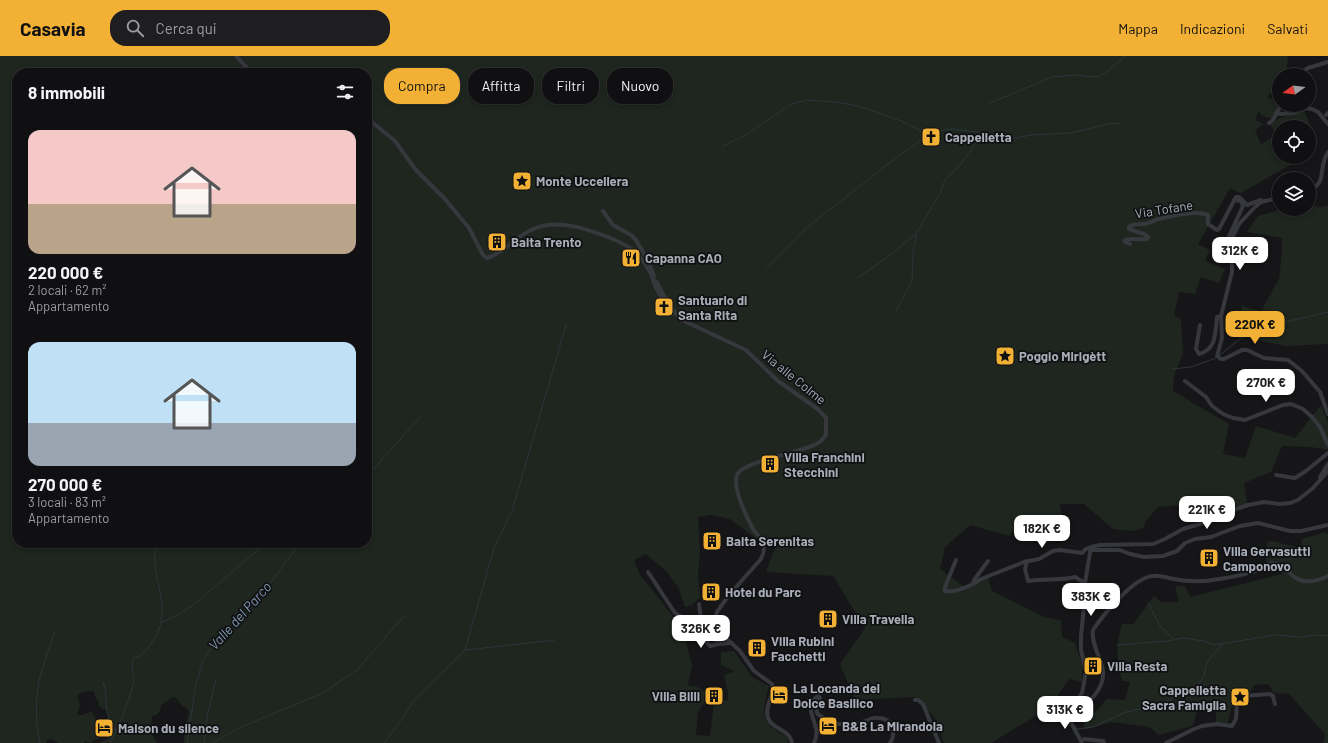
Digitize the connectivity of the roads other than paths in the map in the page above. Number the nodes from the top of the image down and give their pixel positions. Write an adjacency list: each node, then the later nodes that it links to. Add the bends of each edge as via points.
1 (236, 56): 3 (street)
2 (1328, 62): 4 (street)
3 (247, 68)
4 (1308, 68)
5 (1277, 112): 10 (street)
6 (1279, 112): 7 (street)
7 (1298, 112)
8 (1325, 115): 11 (street)
9 (372, 122): 20 (street, Via alle Colme, via 395,141 415,170 445,199 469,228 482,255 487,258 531,229 554,224 581,227 622,243 637,253)
10 (1269, 123)
11 (1328, 124)
12 (1328, 152): 13 (street, via 1324,158 1324,181)
13 (1316, 189)
14 (1234, 200): 16 (street, via 1239,197 1247,205 1260,200); 18 (street, Via Tofane, via 1217,230 1208,224 1207,215 1185,215 1129,226 1129,229 1148,237 1125,240); 19 (street, via 1241,201 1243,206 1225,245)
15 (1272, 200): 16 (street)
16 (1261, 202): 19 (street, via 1239,224 1232,238)
17 (603, 211): 20 (street, via 613,225 636,240 650,266)
18 (1130, 244)
19 (1232, 250): 22 (street, via 1232,272)
20 (654, 280): 21 (street, Via alle Colme); 21 (street, Via alle Colme, via 662,299)
21 (667, 302): 43 (street, Via alle Colme, via 682,320 746,350 778,381 819,410 826,418 826,434 819,443 798,452 760,461 737,473 739,497 752,528 762,541 764,551 761,559 717,612)
22 (1221, 316): 23 (street, via 1217,317 1212,346 1199,354 1196,348); 25 (street, via 1222,338 1218,357 1224,359 1247,350 1264,358 1288,360 1302,371 1320,392)
23 (1200, 325)
24 (1185, 381): 26 (street, via 1206,397 1212,406 1233,418 1245,420 1283,405 1291,404 1303,409 1320,427)
25 (1328, 414)
26 (1328, 445)
27 (1328, 453): 30 (street, via 1296,478)
28 (1328, 464): 31 (street)
29 (1328, 471): 31 (street)
30 (1276, 475)
31 (1318, 482): 33 (street, via 1298,500 1280,504 1264,502 1248,505 1183,529 1153,544 1100,545)
32 (1328, 525): 33 (street, via 1301,531 1290,531 1258,523 1240,526 1212,537 1195,539 1178,551 1163,556 1144,557 1120,550)
33 (1091, 549): 36 (street, via 1086,549 1082,553 1060,550); 39 (street)
34 (956, 560): 40 (street, via 945,591 963,589)
35 (988, 561): 40 (street)
36 (1027, 561): 39 (street, via 1025,568 1028,581 1045,578 1064,580 1075,577); 40 (street)
37 (648, 572): 42 (street, via 675,613 682,618 698,622)
38 (1328, 576): 48 (street, via 1308,581 1295,578 1277,563 1269,563 1258,570 1206,581 1184,581 1156,576 1141,579 1116,601 1093,630 1092,636 1103,668 1103,678 1092,700)
39 (1086, 583): 48 (street, via 1081,650 1086,672 1082,693)
40 (973, 584)
41 (698, 604): 42 (street)
42 (702, 629): 45 (street, via 708,645)
43 (718, 631): 44 (street); 45 (street, Via alle Colme)
44 (732, 643): 45 (street); 51 (street, via 754,671 772,684 768,718 790,736)
45 (718, 644)
46 (915, 700): 54 (street, via 924,704)
47 (1275, 704): 50 (street, via 1270,694 1242,696 1237,700 1236,719 1232,726 1202,726)
48 (1068, 713): 49 (street, via 1068,718)
49 (1082, 740): 55 (street); 56 (street)
50 (1171, 742): 57 (street)
51 (792, 743)
52 (814, 743): 53 (street, via 817,731 810,708 818,696 818,715 837,724 852,725 876,718 885,720 893,729)
53 (890, 743)
54 (939, 743)
55 (1091, 743)
56 (1104, 743)
57 (1166, 743)

